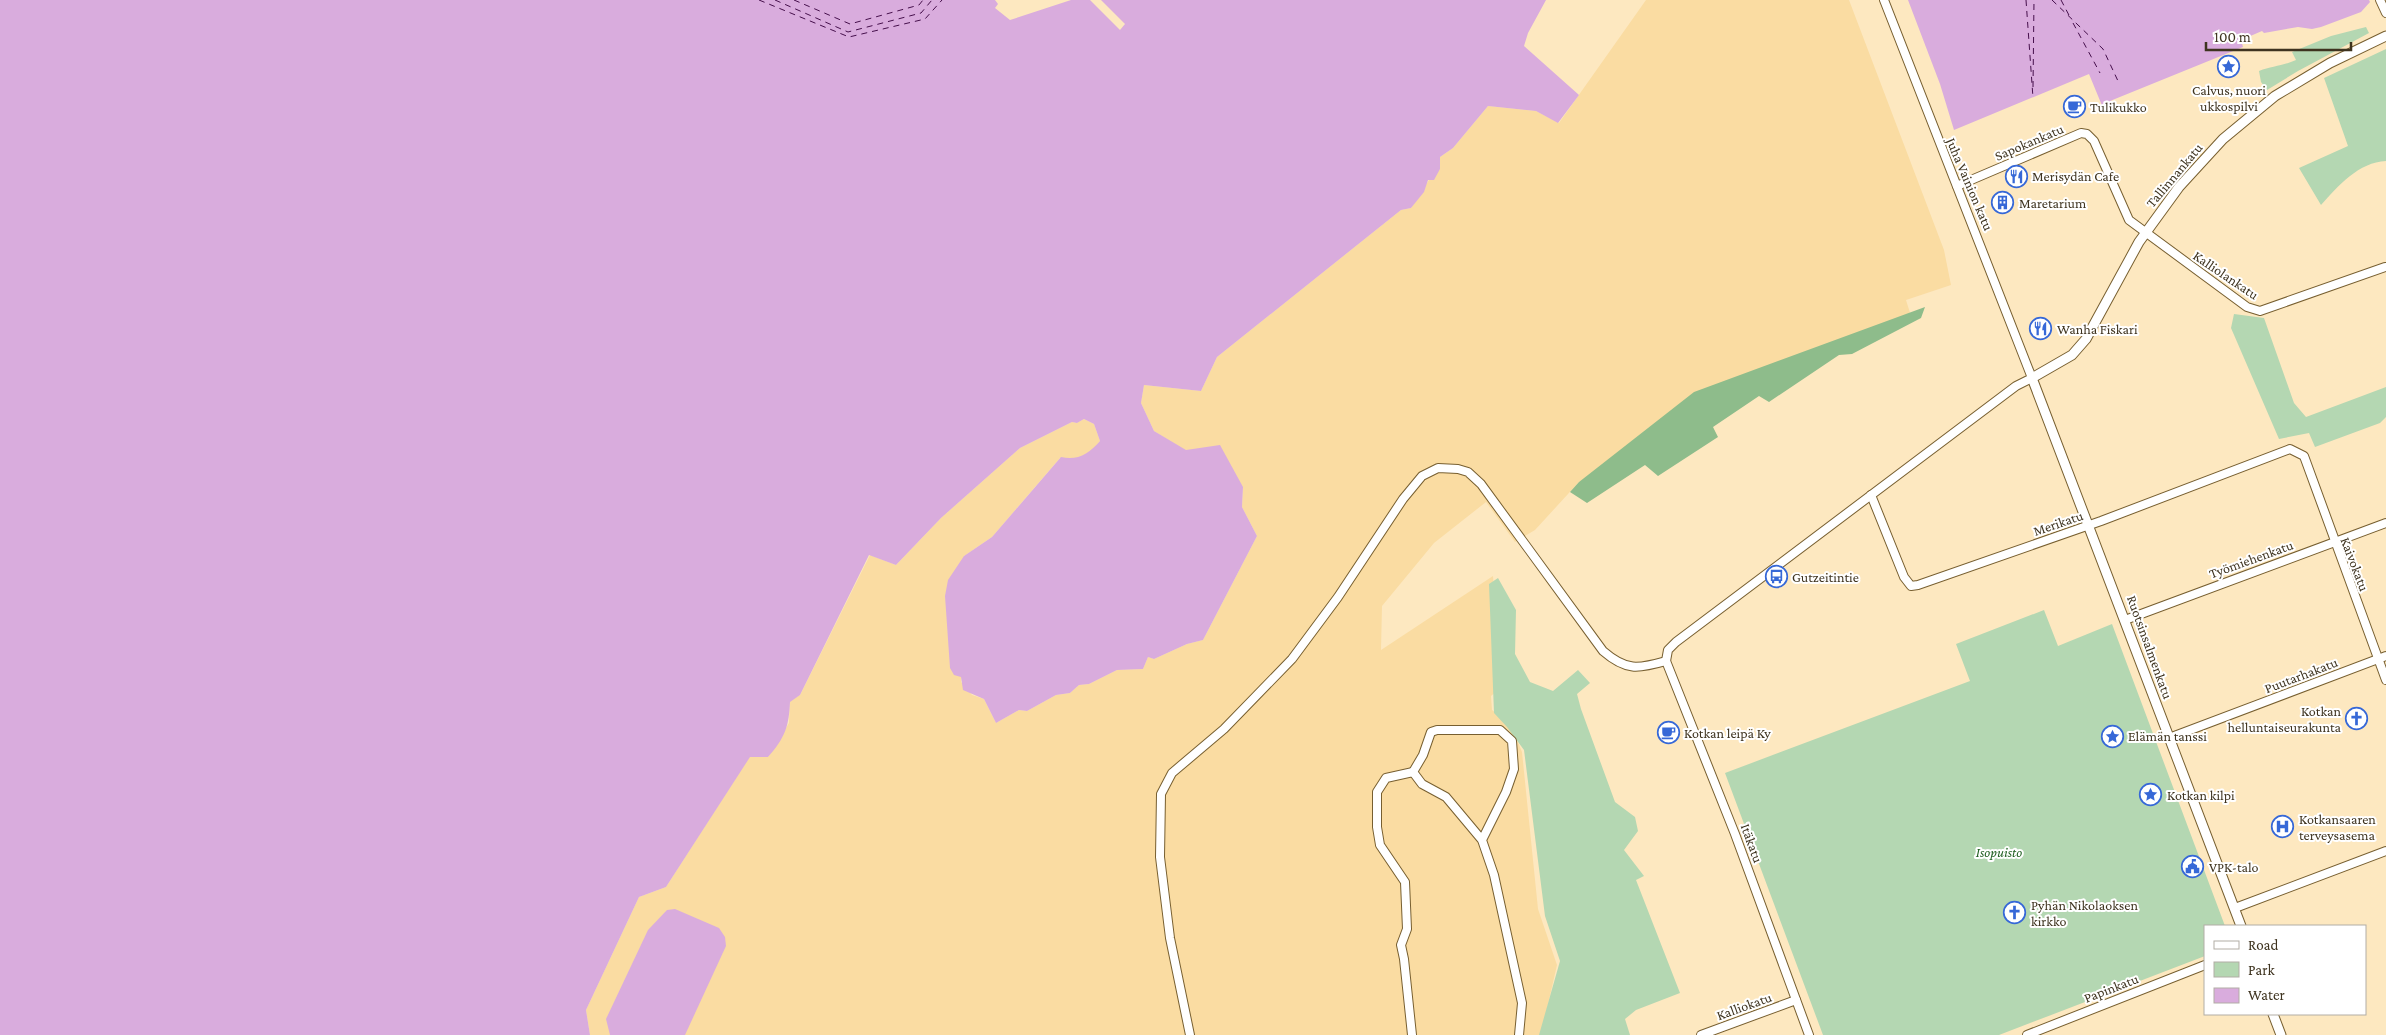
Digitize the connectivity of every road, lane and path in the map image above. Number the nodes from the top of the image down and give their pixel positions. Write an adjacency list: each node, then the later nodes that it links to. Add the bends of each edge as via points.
1 (1884, 0): 5 (street, Juha Vainion katu)
2 (2380, 0): 3 (street)
3 (2386, 13)
4 (2386, 36): 6 (street, Tallinnankatu, via 2297,82 2247,118 2202,162)
5 (1957, 186): 6 (street, Sapokankatu, via 2081,133 2087,134 2094,142 2129,220); 8 (street, Juha Vainion katu)
6 (2145, 233): 7 (street, Kalliolankatu, via 2247,307 2260,311); 8 (street, Tallinnankatu, via 2086,340 2072,355)
7 (2385, 267)
8 (2032, 378): 10 (street, via 2016,386); 12 (street, Ruotsinsalmenkatu)
9 (2304, 456): 12 (street, Merikatu, via 2290,449); 13 (street, Kaivokatu)
10 (1871, 494): 12 (street, Merikatu, via 1904,577 1911,586); 16 (street, via 1675,644 1668,650)
11 (2386, 523): 13 (street, Työmiehenkatu)
12 (2090, 525): 14 (street, Ruotsinsalmenkatu)
13 (2334, 542): 14 (street, Työmiehenkatu); 15 (street, Kaivokatu)
14 (2125, 620): 18 (street, Ruotsinsalmenkatu)
15 (2382, 658): 17 (street, Kaivokatu); 18 (street, Puutarhakatu)
16 (1666, 662): 25 (street, Itäkatu, via 1729,817); 27 (street, via 1628,667 1603,651 1481,484 1468,472 1438,468 1422,476 1292,659 1224,729 1172,773 1161,794 1161,866 1170,938)
17 (2386, 680)
18 (2169, 738): 22 (street, Ruotsinsalmenkatu)
19 (1413, 772): 20 (street, via 1422,784 1446,797); 20 (street, via 1431,732 1500,730 1512,742 1514,769); 28 (street, via 1386,778 1377,792 1380,845 1405,882 1407,929 1400,945)
20 (1482, 840): 29 (street, via 1494,875 1522,1003)
21 (2386, 851): 22 (street)
22 (2235, 908): 23 (street, Ruotsinsalmenkatu)
23 (2241, 925)
24 (2204, 965): 32 (street, Papinkatu)
25 (1796, 1000): 30 (street, Kalliokatu); 31 (street, Itäkatu)
26 (2273, 1015): 33 (street)
27 (1190, 1035)
28 (1412, 1035)
29 (1520, 1035)
30 (1701, 1035)
31 (1809, 1035)
32 (2028, 1035)
33 (2281, 1035)

